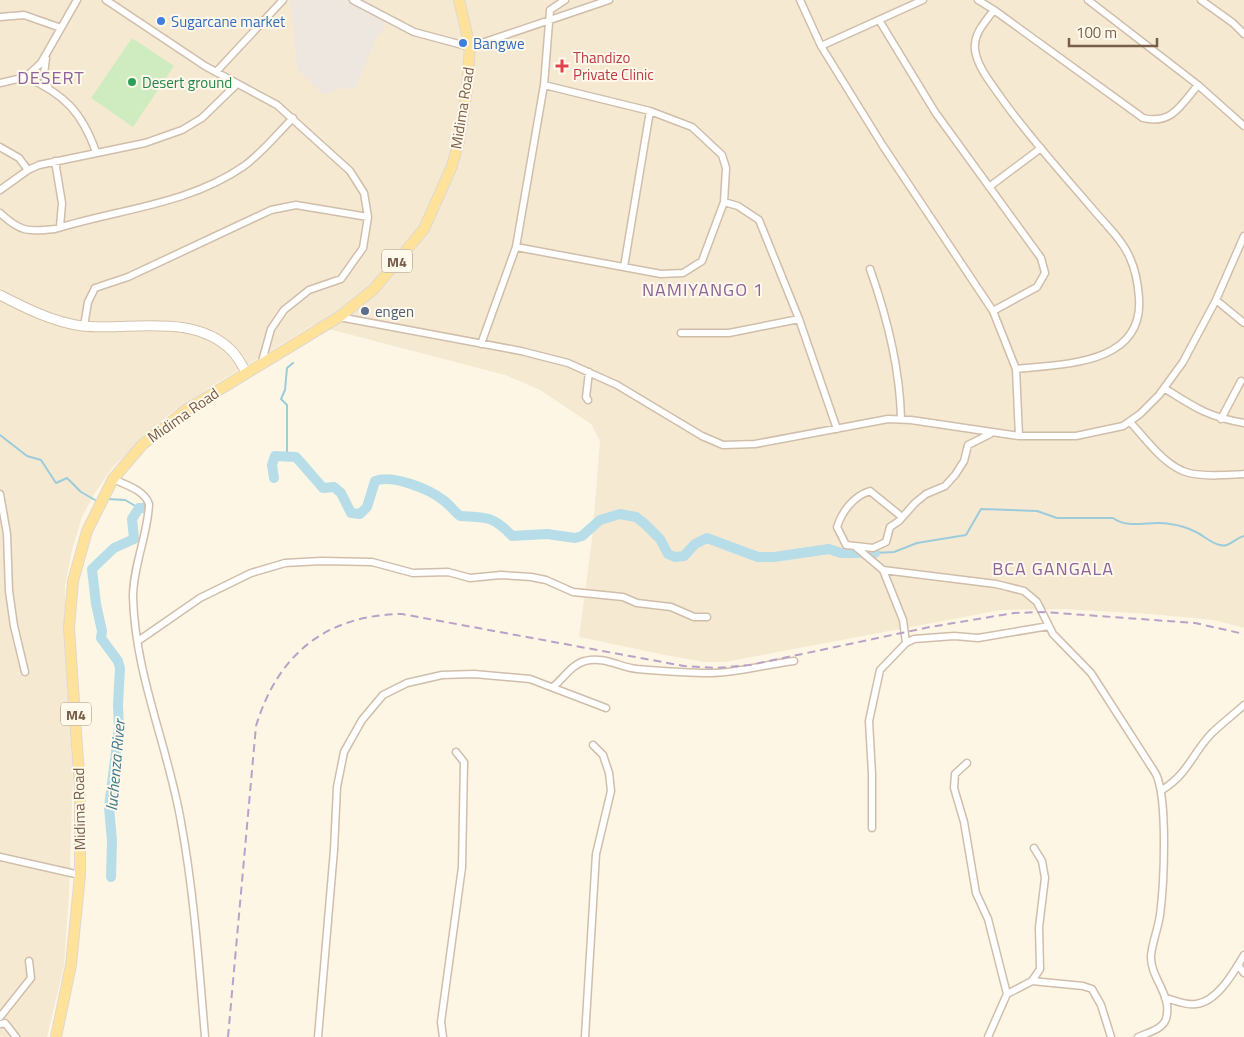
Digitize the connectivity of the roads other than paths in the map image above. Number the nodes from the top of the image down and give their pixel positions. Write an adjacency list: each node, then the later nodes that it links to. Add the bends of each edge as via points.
1 (78, 0): 17 (street)
2 (106, 0): 22 (street)
3 (283, 0): 22 (street)
4 (353, 0): 20 (street, via 414,32)
5 (459, 0): 20 (main road, Midima Road / M4)
6 (565, 0): 16 (street, via 550,10)
7 (609, 0): 16 (street)
8 (800, 0): 19 (street)
9 (923, 0): 15 (street)
10 (978, 0): 13 (street)
11 (1088, 0): 27 (street)
12 (1202, 0): 18 (street)
13 (994, 10): 27 (street, via 1143,118 1155,121 1173,115); 33 (street, via 976,39 976,57 990,82)
14 (0, 17): 17 (street, via 24,15)
15 (878, 20): 19 (street); 37 (street, via 935,112)
16 (550, 21): 20 (street); 26 (street)
17 (61, 28): 21 (street)
18 (1244, 34)
19 (821, 46): 49 (street)
20 (470, 47): 50 (main road, Midima Road / M4, via 459,141 452,166 424,229 374,289)
21 (47, 55): 23 (street); 28 (street, via 44,74)
22 (216, 72): 25 (street)
23 (26, 77): 24 (street); 28 (street)
24 (0, 83)
25 (237, 84): 30 (street, via 266,98); 34 (street, via 202,118 182,130 145,143)
26 (544, 85): 29 (street); 44 (street)
27 (1198, 85): 31 (street)
28 (49, 88): 34 (street, via 68,102 84,122)
29 (650, 111): 39 (street, via 692,127 722,155 726,168); 45 (street)
30 (293, 118): 41 (street, via 350,172 364,193); 42 (street, via 249,162 210,186)
31 (1244, 126)
32 (0, 146): 36 (street, via 19,158)
33 (1041, 148): 37 (street); 57 (street, via 1123,244 1137,278 1140,308 1132,334 1100,356 1073,363)
34 (96, 152): 35 (street)
35 (55, 161): 36 (street); 42 (street, via 62,203)
36 (28, 170): 38 (street)
37 (989, 187): 49 (street, via 1041,258 1044,273 1037,287)
38 (0, 190)
39 (724, 202): 45 (street, via 702,261 683,273 661,274); 51 (street, via 738,206 759,220)
40 (0, 213): 42 (street, via 18,229)
41 (368, 217): 53 (street, via 296,206 271,210 128,277 95,288 88,302); 56 (street, via 363,248 341,278 309,290 276,320 267,339)
42 (60, 228)
43 (1244, 236): 48 (street)
44 (516, 247): 45 (street); 55 (street)
45 (624, 267)
46 (870, 269): 63 (street, via 886,314)
47 (0, 295): 53 (street, via 46,316)
48 (1216, 300): 52 (street); 61 (street)
49 (993, 311): 57 (street)
50 (339, 317): 55 (street); 56 (main road, Midima Road / M4)
51 (798, 319): 54 (street, via 729,333); 67 (street)
52 (1244, 323)
53 (84, 326): 59 (street, via 175,328 205,332 233,352)
54 (681, 333)
55 (481, 344): 58 (street, via 544,356)
56 (261, 365): 59 (main road, Midima Road / M4)
57 (1016, 369): 69 (street)
58 (589, 372): 62 (street); 67 (street, via 722,445 755,444)
59 (247, 373): 71 (main road, Midima Road / M4, via 186,410 156,433)
60 (1241, 381): 64 (street)
61 (1164, 388): 64 (street, via 1201,412); 65 (street)
62 (588, 400)
63 (901, 419): 67 (street); 68 (street)
64 (1221, 419): 66 (street)
65 (1130, 422): 69 (street, via 1114,430 1076,436); 70 (street, via 1181,471)
66 (1244, 423)
67 (838, 429)
68 (994, 433): 69 (street); 73 (street, via 968,445 964,461 955,475 945,486 920,498)
69 (1019, 436)
70 (1244, 474)
71 (113, 479): 79 (street, via 142,493 149,504 133,596); 93 (main road, Midima Road / M4, via 87,531 70,605 80,790)
72 (0, 494): 74 (street)
73 (902, 518): 75 (street, via 890,527 886,542 880,546); 75 (street, via 875,493 870,491 858,496 837,527 846,545)
74 (4, 534): 82 (street, via 14,626)
75 (856, 548): 76 (street)
76 (883, 570): 78 (street, via 958,578 1024,591 1037,602); 80 (street, via 902,615)
77 (707, 617): 79 (street, via 694,617 671,607 637,603 623,597 573,592 531,577 470,578 448,572 413,573 372,562 321,561 285,563 251,574 200,598)
78 (1050, 626): 80 (street, via 978,638 954,636 914,639); 89 (street, via 1057,639 1091,673 1156,774)
79 (138, 641): 105 (street, via 145,682 181,821 201,976)
80 (906, 643): 90 (street, via 880,670 869,722)
81 (794, 661): 83 (street, via 712,673 635,669 612,661 583,661)
82 (25, 672)
83 (553, 687): 85 (street); 106 (street, via 530,679 442,675 407,683 383,695 362,720 344,752 337,788)
84 (1244, 706): 89 (street, via 1211,735 1184,771)
85 (606, 708)
86 (593, 745): 108 (street, via 603,756 610,790 596,854)
87 (456, 752): 107 (street, via 464,762 462,866 441,1022)
88 (967, 763): 99 (street, via 955,774 954,788 964,822 976,893 988,919)
89 (1162, 790): 100 (street, via 1162,901 1151,954)
90 (872, 828)
91 (1034, 848): 98 (street, via 1042,861 1045,878 1039,927 1040,969)
92 (0, 857): 93 (street)
93 (80, 875): 104 (main road, Midima Road / M4, via 71,965)
94 (1244, 955): 96 (street)
95 (29, 961): 101 (street, via 31,978)
96 (1238, 965): 97 (street); 100 (street, via 1204,1002 1188,1004)
97 (1244, 973)
98 (1032, 981): 99 (street); 110 (street, via 1092,989)
99 (1006, 994): 109 (street)
100 (1165, 998): 111 (street, via 1167,1011 1164,1023)
101 (0, 1017)
102 (0, 1024): 103 (street, via 5,1023)
103 (16, 1037)
104 (56, 1037)
105 (205, 1037)
106 (318, 1037)
107 (444, 1037)
108 (585, 1037)
109 (988, 1037)
110 (1111, 1037)
111 (1138, 1037)

